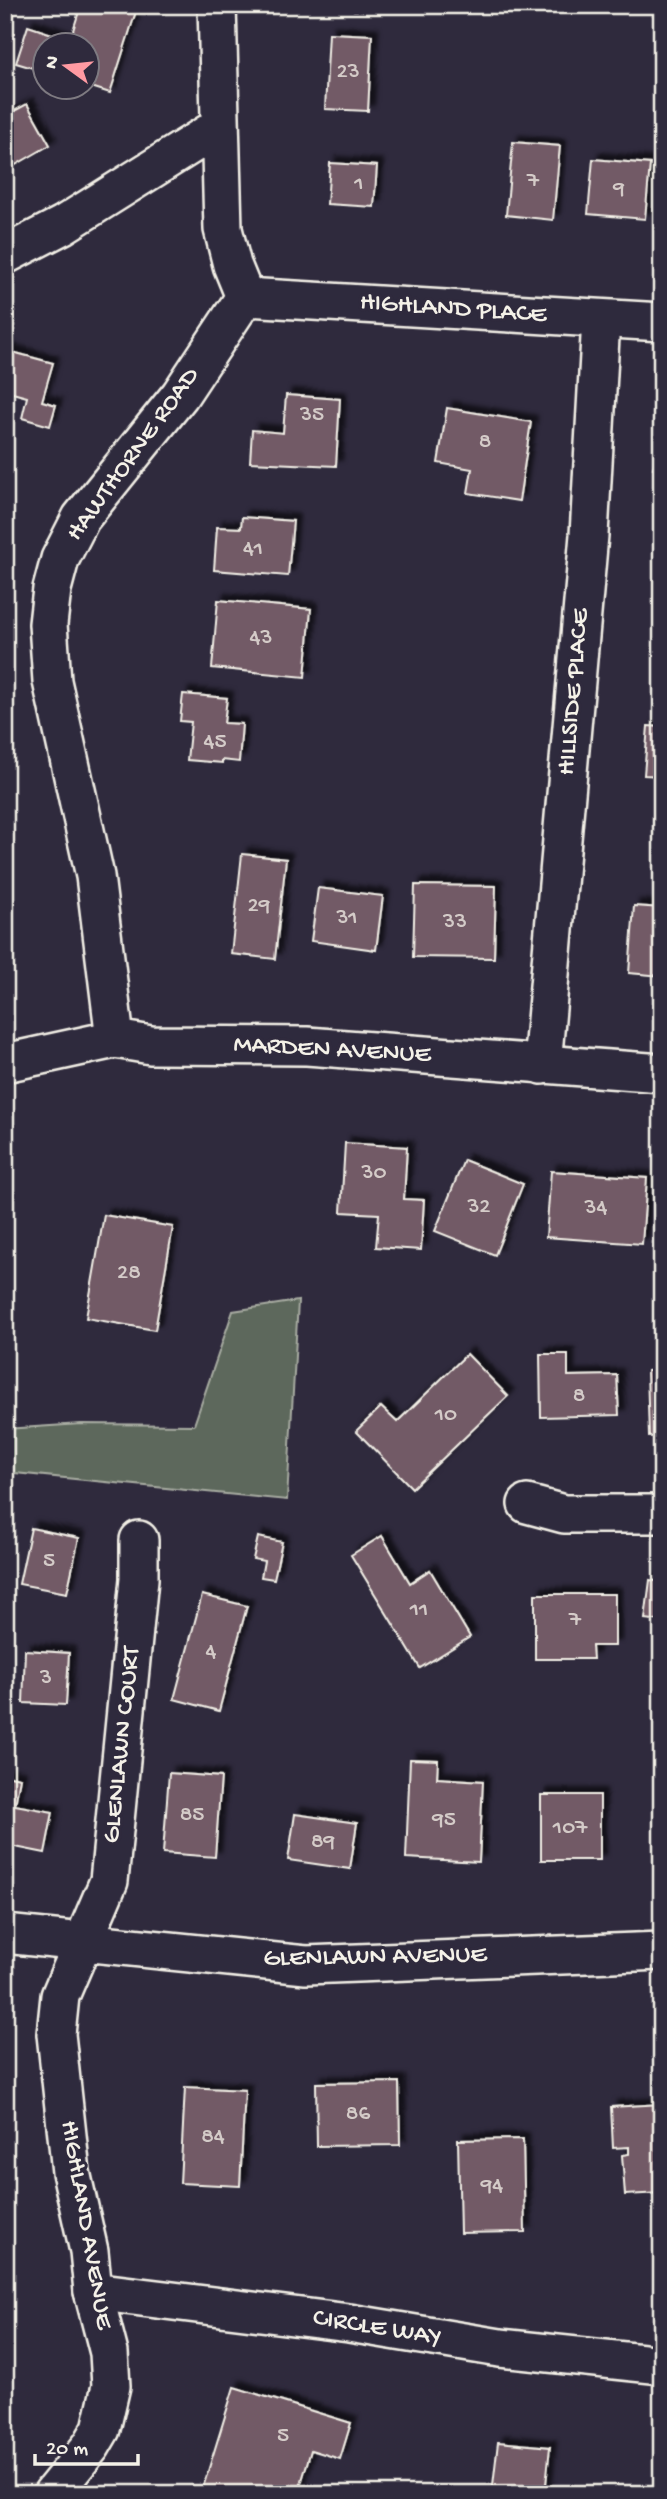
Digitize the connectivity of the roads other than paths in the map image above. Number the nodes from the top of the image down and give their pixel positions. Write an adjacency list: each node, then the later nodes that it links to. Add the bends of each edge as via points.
1 (217, 5): 2 (street)
2 (219, 127): 3 (street, via 63,225); 4 (street, via 223,229)
3 (5, 255)
4 (245, 297): 5 (street, HIGHLAND PLACE); 7 (street, HAWTHORNE ROAD, via 180,395 81,518 60,559 52,589 48,624 52,681 95,876)
5 (601, 319): 6 (street, HIGHLAND PLACE); 9 (street, HILLSIDE PLACE, via 589,536)
6 (662, 322)
7 (115, 1039): 8 (street, MARDEN AVENUE); 9 (street, MARDEN AVENUE, via 151,1045 307,1046)
8 (5, 1063)
9 (542, 1065): 10 (street, MARDEN AVENUE)
10 (662, 1073)
11 (527, 1503): 12 (street, via 564,1514)
12 (662, 1514)
13 (139, 1540): 15 (street, GLENLAWN COURT, via 109,1881)
14 (5, 1934): 15 (street, GLENLAWN AVENUE)
15 (83, 1944): 16 (street, GLENLAWN AVENUE, via 306,1965); 17 (street, HIGHLAND AVENUE, via 60,1996 56,2034 71,2172)
16 (662, 1951)
17 (93, 2291): 18 (street, CIRCLE WAY, via 349,2323 500,2348); 19 (street, HIGHLAND AVENUE, via 109,2353 111,2386 101,2429)
18 (662, 2365)
19 (52, 2494)

